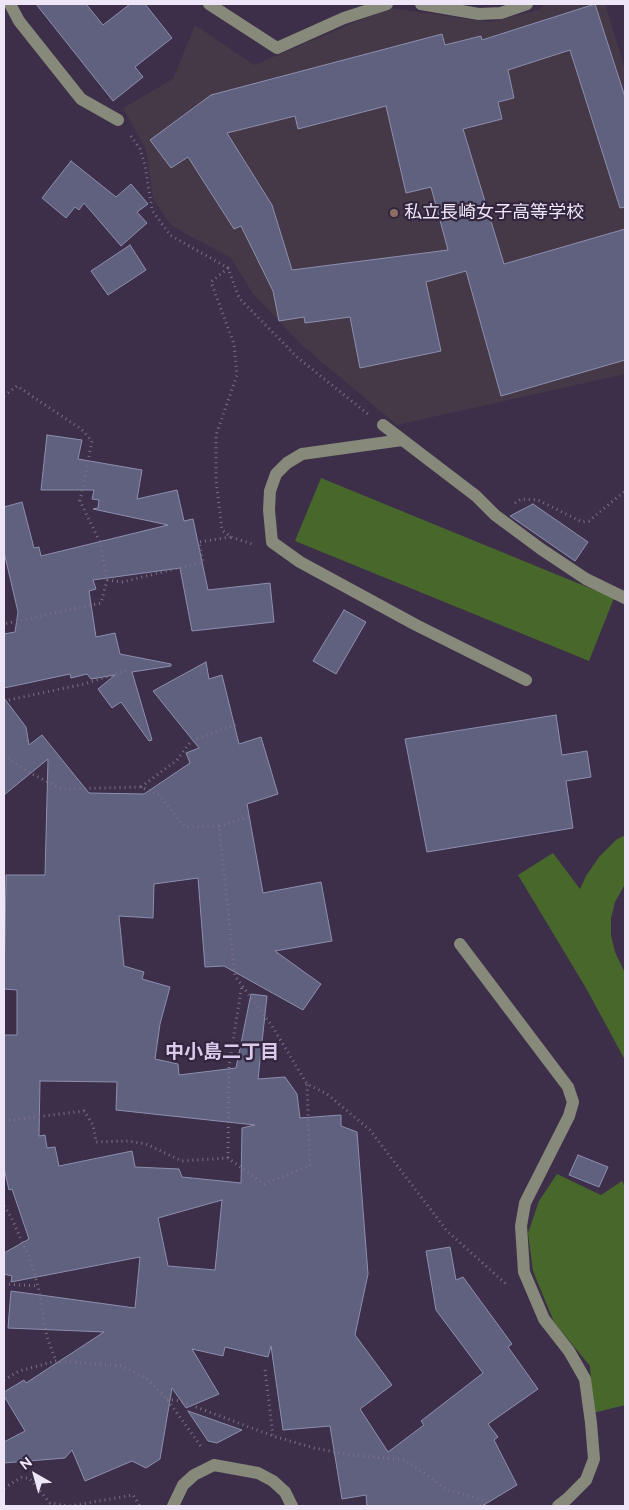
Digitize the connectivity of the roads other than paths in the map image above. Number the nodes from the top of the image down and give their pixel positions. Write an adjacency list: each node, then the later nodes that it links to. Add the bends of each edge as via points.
1 (10, 4): 6 (street, via 19,21 81,99)
2 (209, 4): 3 (street, via 277,48 344,18)
3 (387, 4)
4 (421, 4): 5 (street, via 479,14 501,13)
5 (526, 4)
6 (118, 120)
7 (383, 425): 8 (street)
8 (402, 440): 9 (street, via 541,549 586,579); 10 (street, via 302,454 287,463 276,474 270,491 272,542 300,562)
9 (625, 598)
10 (526, 680)
11 (460, 944): 14 (street, via 568,1087 573,1102 525,1203 521,1226 524,1272 544,1319 569,1351 585,1379 591,1423 594,1460 586,1480)
12 (173, 1506): 13 (street, via 183,1485 194,1474 214,1465 258,1472 285,1492)
13 (292, 1506)
14 (558, 1506)

